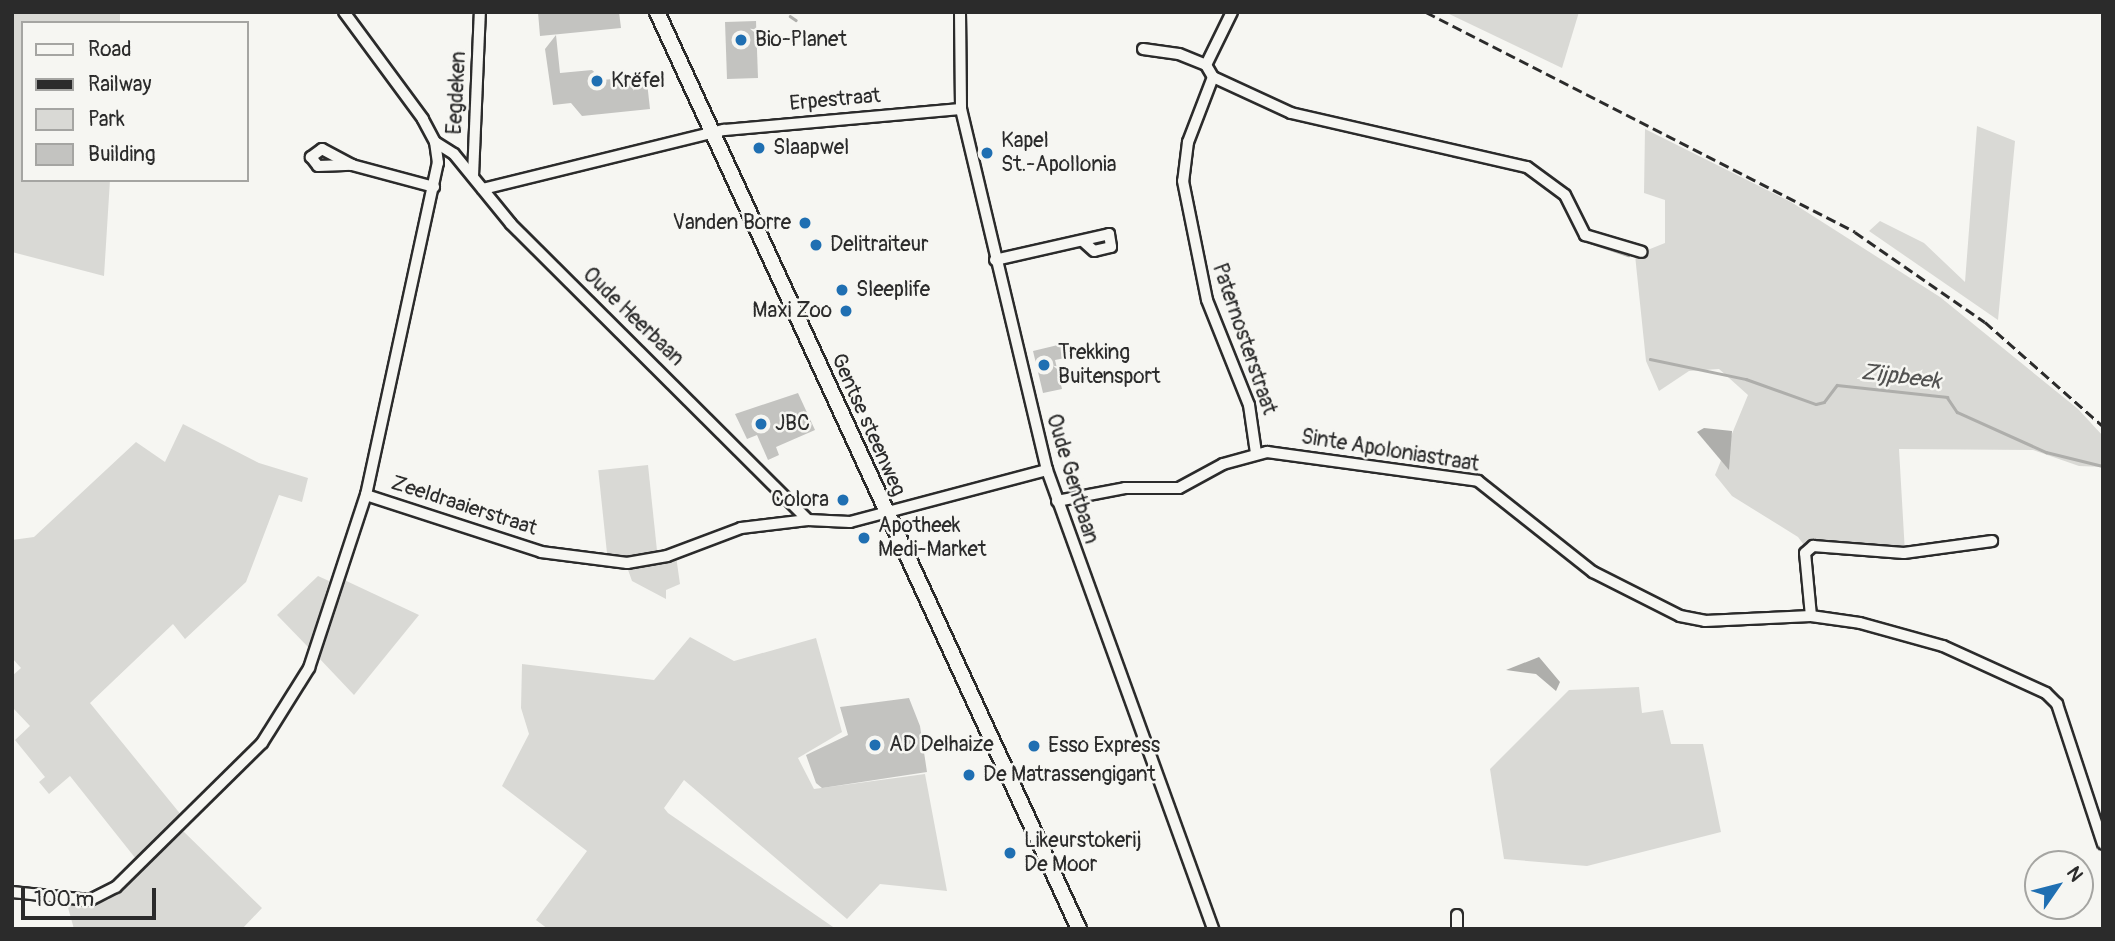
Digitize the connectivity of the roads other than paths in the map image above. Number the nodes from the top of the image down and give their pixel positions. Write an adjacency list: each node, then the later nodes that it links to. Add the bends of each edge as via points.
1 (344, 12): 11 (street, Oude Heerbaan)
2 (480, 12): 13 (street, Eegdeken)
3 (657, 12): 10 (main road, Gentse steenweg)
4 (960, 12): 9 (street, Oude Gentbaan)
5 (1232, 12): 7 (street)
6 (1143, 49): 7 (street, via 1179,54)
7 (1206, 65): 8 (street)
8 (1213, 77): 17 (street, via 1274,108 1527,167 1565,194 1585,235); 19 (street, Paternosterstraat, via 1188,142 1183,181 1207,300 1249,405)
9 (961, 109): 10 (street, Erpestraat); 18 (street, Oude Gentbaan)
10 (713, 133): 15 (street, Erpestraat); 23 (main road, Gentse steenweg)
11 (435, 142): 13 (street, Oude Heerbaan); 14 (street)
12 (352, 165): 14 (street)
13 (473, 176): 15 (street, Oude Heerbaan)
14 (434, 187): 21 (street)
15 (483, 188): 24 (street, Oude Heerbaan, via 545,258)
16 (1083, 240): 18 (street)
17 (1638, 251)
18 (995, 260): 20 (street, Oude Gentbaan)
19 (1256, 453): 22 (street, Sinte Apoloniastraat, via 1214,468 1190,486 1125,488); 26 (street, Sinte Apoloniastraat, via 1478,481 1593,572 1680,616 1705,621)
20 (1047, 470): 22 (street, Oude Gentbaan); 23 (street)
21 (366, 495): 24 (street, Zeeldraaierstraat, via 535,550 599,562 667,556 741,528); 28 (street, Zeeldraaierstraat, via 299,691 262,743 102,896 90,900)
22 (1057, 501): 31 (street, Oude Gentbaan)
23 (885, 514): 24 (street, Zeeldraaierstraat, via 850,522); 30 (main road, Gentse steenweg)
24 (808, 520)
25 (1992, 541): 26 (street, via 1904,553 1813,546 1804,553)
26 (1811, 616): 27 (street, Sinte Apoloniastraat, via 1943,646 2052,697)
27 (2103, 844)
28 (12, 892)
29 (1457, 915): 32 (street)
30 (1079, 929)
31 (1213, 929)
32 (1457, 929)

